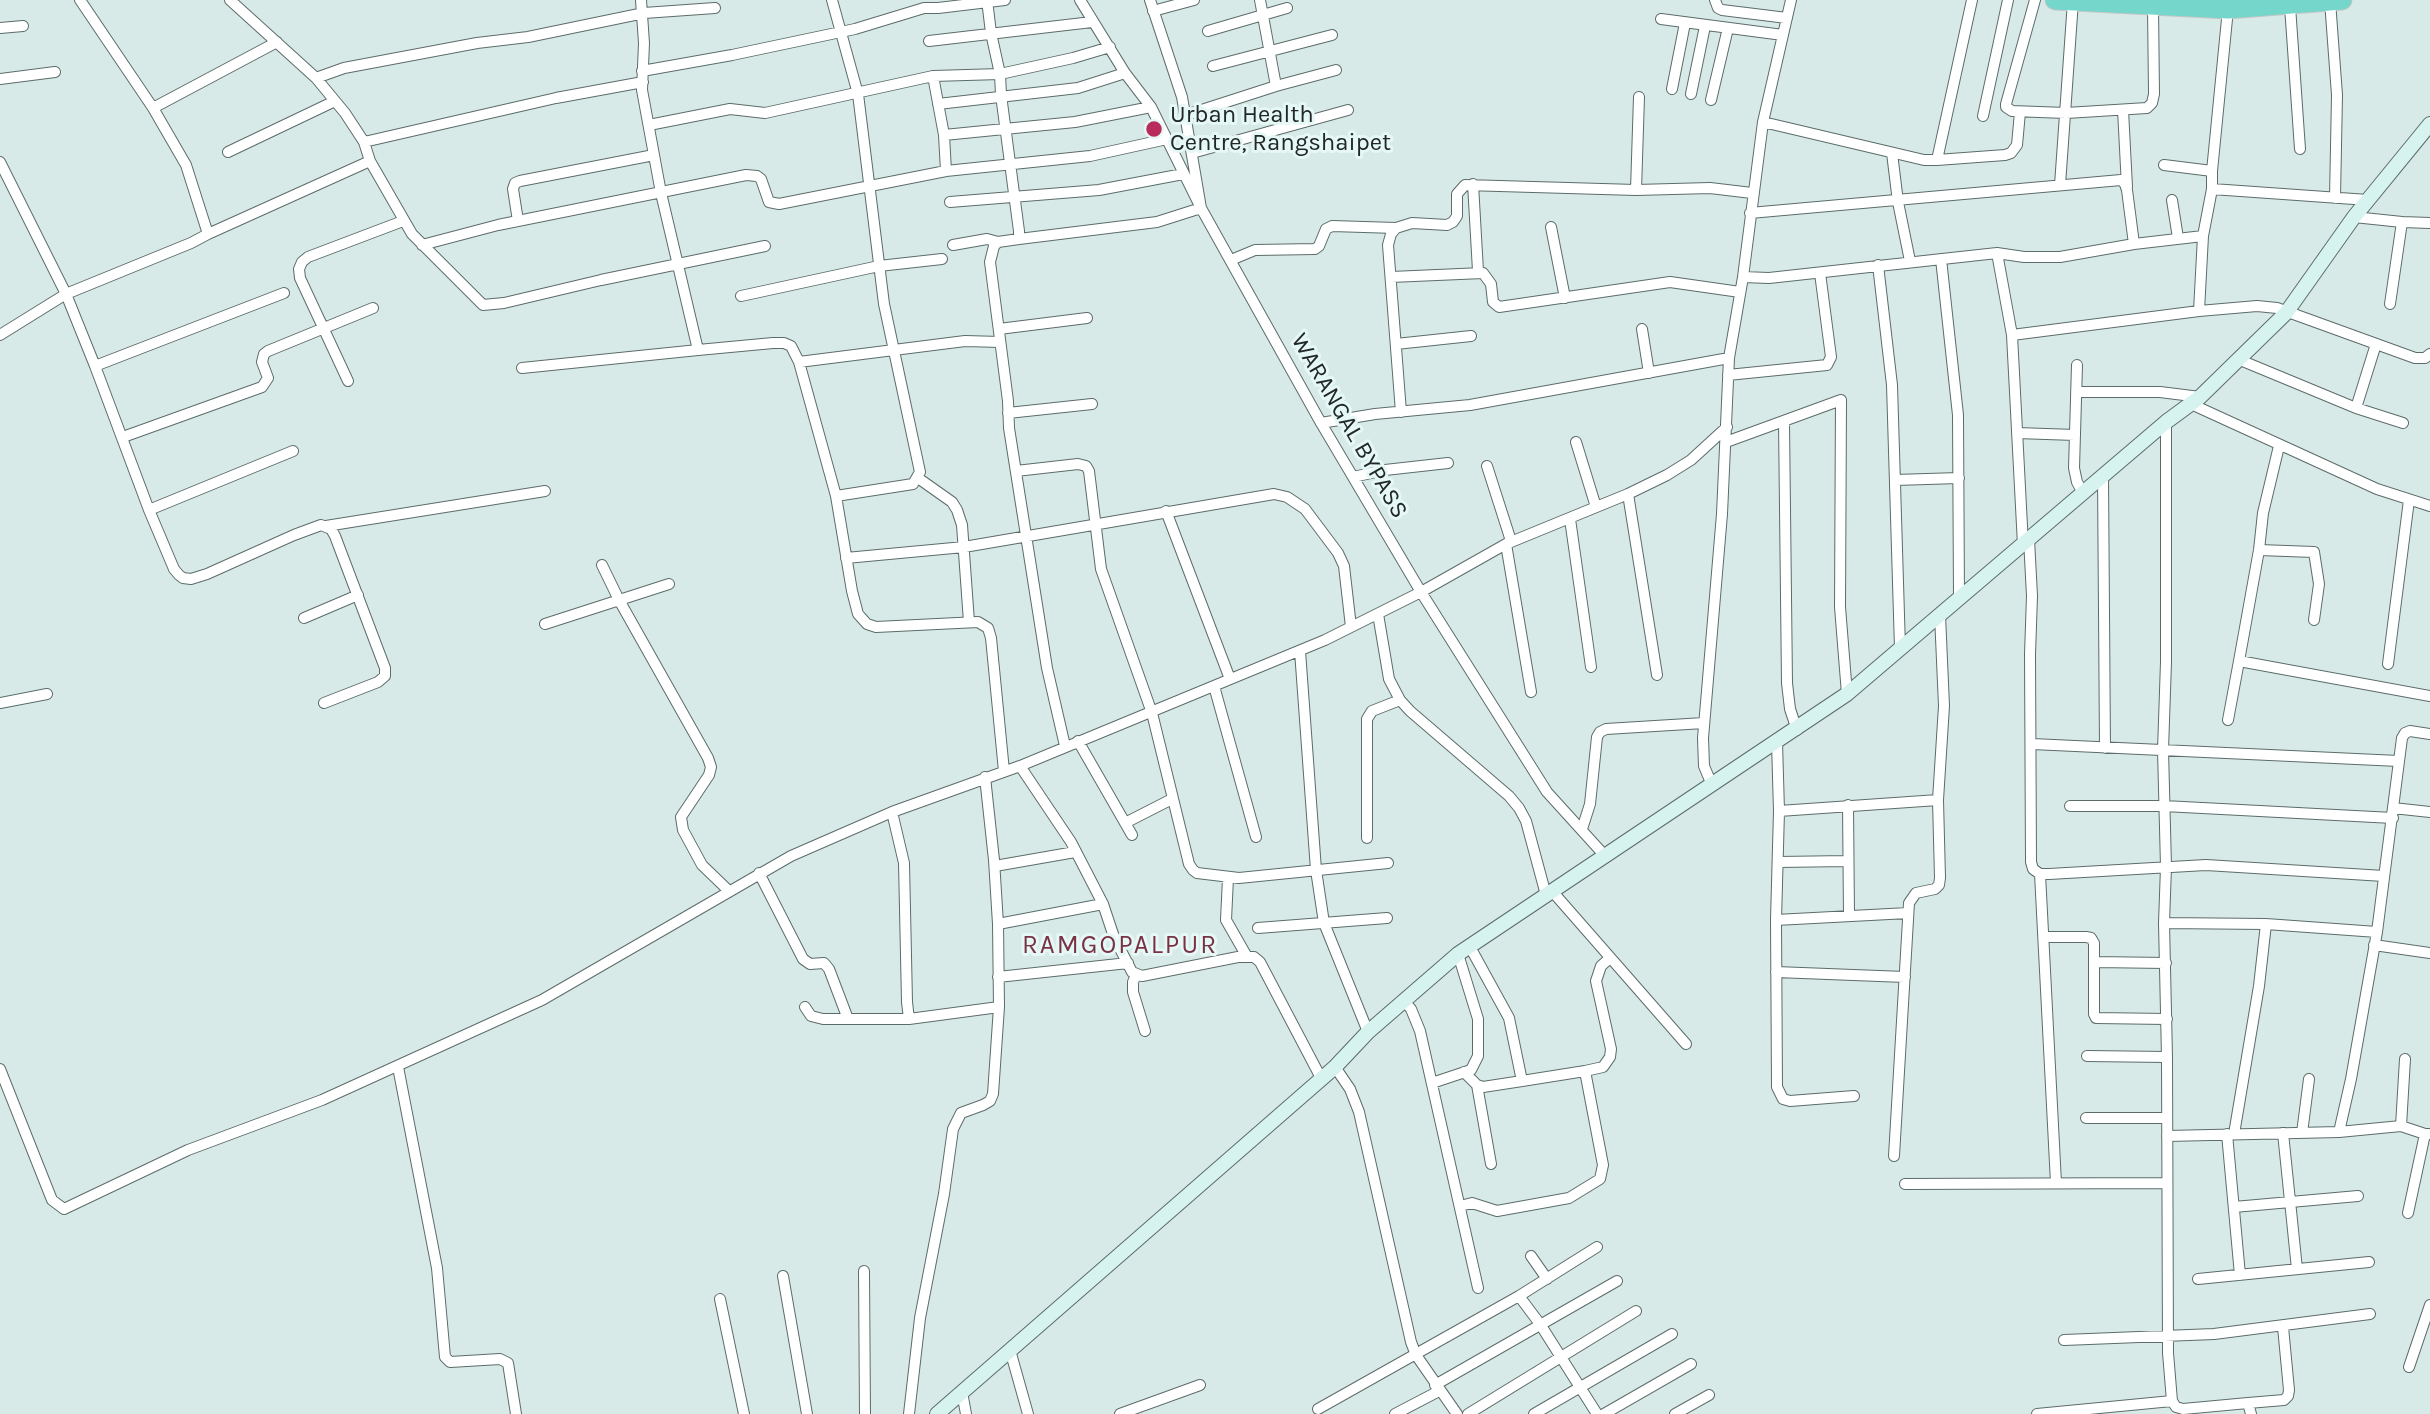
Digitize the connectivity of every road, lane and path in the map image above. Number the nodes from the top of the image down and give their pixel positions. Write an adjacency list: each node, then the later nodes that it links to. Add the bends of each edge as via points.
1 (80, 0): 61 (street)
2 (230, 0): 39 (street)
3 (641, 0): 23 (street)
4 (832, 0): 34 (street)
5 (1005, 0): 14 (street)
6 (1080, 0): 27 (street, WARANGAL BYPASS)
7 (1194, 0): 17 (street)
8 (1259, 0): 24 (street)
9 (1715, 0): 25 (street, via 1723,10)
10 (1791, 0): 25 (street)
11 (1972, 0): 80 (street)
12 (2008, 0): 67 (street)
13 (2035, 0): 64 (street, via 2006,104 2008,110)
14 (987, 1): 34 (street, via 924,8); 35 (street)
15 (2064, 1): 18 (highway); 65 (street)
16 (2336, 1): 19 (highway); 97 (street)
17 (1151, 5): 66 (street)
18 (2153, 6): 22 (highway); 63 (street, via 2152,103 2147,108)
19 (2290, 6): 22 (highway); 75 (street)
20 (715, 8): 23 (street)
21 (1287, 8): 24 (street)
22 (2228, 9): 86 (street)
23 (644, 13): 47 (street); 49 (street, via 344,68)
24 (1262, 15): 33 (street); 41 (street)
25 (1787, 18): 37 (street)
26 (1661, 19): 28 (street)
27 (1092, 22): 35 (street); 40 (street, WARANGAL BYPASS)
28 (1685, 23): 30 (street); 52 (street)
29 (23, 26): 31 (street)
30 (1705, 26): 32 (street); 54 (street)
31 (0, 27)
32 (1728, 28): 37 (street); 57 (street)
33 (1208, 31)
34 (840, 32): 47 (street); 53 (street)
35 (991, 33): 38 (street); 46 (street)
36 (1332, 35): 41 (street)
37 (1783, 35): 68 (street)
38 (929, 41)
39 (277, 42): 49 (street); 61 (street)
40 (1110, 47): 45 (street, WARANGAL BYPASS); 46 (street)
41 (1269, 50): 42 (street); 51 (street)
42 (1213, 66)
43 (1336, 70): 51 (street)
44 (55, 72): 50 (street)
45 (1125, 73): 55 (street, via 1078,88); 60 (street, WARANGAL BYPASS)
46 (1000, 74): 48 (street); 55 (street)
47 (643, 76): 70 (street); 74 (street)
48 (933, 76): 53 (street); 59 (street)
49 (316, 78): 58 (street)
50 (0, 79)
51 (1276, 86): 66 (street)
52 (1672, 89)
53 (858, 94): 70 (street, via 765,113 730,109); 90 (street)
54 (1690, 94)
55 (1001, 95): 59 (street); 71 (street)
56 (1639, 96): 92 (street)
57 (1711, 100)
58 (335, 101): 74 (street); 76 (street)
59 (938, 104): 72 (street)
60 (1151, 107): 71 (street, via 1075,122); 73 (street, WARANGAL BYPASS)
61 (153, 108): 111 (street, via 186,165)
62 (1348, 110): 77 (street)
63 (2123, 110): 65 (street); 93 (street)
64 (2020, 111): 65 (street); 80 (street, via 2017,145 2011,153)
65 (2066, 113): 89 (street)
66 (1186, 115): 77 (street)
67 (1983, 116)
68 (1763, 122): 78 (street); 95 (street)
69 (2430, 124): 99 (main road)
70 (649, 125): 79 (street)
71 (1006, 128): 72 (street); 83 (street)
72 (944, 135): 85 (street)
73 (1167, 139): 83 (street, via 1090,156); 87 (street, WARANGAL BYPASS)
74 (364, 142): 81 (street)
75 (2300, 149)
76 (228, 152)
77 (1192, 153): 102 (street)
78 (1892, 153): 80 (street); 101 (street)
79 (654, 155): 94 (street); 106 (street, via 515,183)
80 (1937, 160)
81 (370, 161): 105 (street); 111 (street)
82 (0, 162): 134 (street)
83 (1010, 164): 85 (street); 96 (street)
84 (2164, 165): 86 (street)
85 (946, 171): 90 (street)
86 (2212, 171): 91 (street)
87 (1183, 174): 96 (street, via 1099,190); 102 (street, WARANGAL BYPASS)
88 (1473, 184): 92 (street); 110 (street, via 1460,189 1454,222); 128 (street)
89 (2060, 185): 93 (street, via 2121,180); 101 (street)
90 (868, 188): 94 (street, via 773,204 761,179 752,175); 127 (street)
91 (2212, 189): 97 (street); 112 (street)
92 (1636, 190): 95 (street, via 1710,188)
93 (2127, 190): 116 (street)
94 (660, 193): 106 (street); 125 (street)
95 (1752, 193): 103 (street)
96 (1015, 196): 100 (street); 114 (street)
97 (2335, 198): 99 (street)
98 (2172, 200): 113 (street)
99 (2368, 200): 104 (main road)
100 (950, 202)
101 (1898, 202): 103 (street); 124 (street)
102 (1201, 208): 114 (street, via 1157,222); 123 (street, WARANGAL BYPASS)
103 (1750, 213): 131 (street)
104 (2354, 218): 107 (street); 140 (main road)
105 (403, 221): 117 (street); 142 (street, via 302,262 300,278)
106 (517, 221): 117 (street)
107 (2402, 222): 108 (street); 137 (street)
108 (2430, 223)
109 (1551, 227): 136 (street)
110 (1396, 228): 123 (street, via 1332,226 1315,248 1255,250); 130 (street, via 1388,244)
111 (208, 234): 134 (street)
112 (2203, 236): 113 (street); 139 (street)
113 (2178, 238): 116 (street)
114 (1019, 239): 115 (street)
115 (998, 242): 118 (street, via 987,239); 143 (street, via 990,262)
116 (2134, 244): 120 (street, via 2052,258)
117 (422, 245): 125 (street, via 474,298 493,306)
118 (953, 245)
119 (765, 246): 125 (street)
120 (1997, 253): 122 (street); 146 (street)
121 (942, 259): 127 (street)
122 (1941, 259): 124 (street); 187 (street, via 1958,415)
123 (1231, 260): 169 (street, WARANGAL BYPASS)
124 (1910, 261): 126 (street)
125 (677, 264): 151 (street)
126 (1878, 265): 129 (street); 188 (street, via 1892,385)
127 (879, 267): 135 (street); 152 (street)
128 (1478, 271): 130 (street); 136 (street, via 1488,276 1493,302 1499,307)
129 (1820, 273): 131 (street); 161 (street, via 1831,357 1827,365)
130 (1391, 277): 149 (street)
131 (1743, 277): 132 (street)
132 (1740, 292): 136 (street, via 1670,282); 154 (street)
133 (284, 293): 158 (street)
134 (66, 294): 145 (street); 158 (street)
135 (741, 296)
136 (1565, 298)
137 (2390, 304)
138 (373, 308): 142 (street)
139 (2199, 311): 140 (street, via 2257,306); 146 (street)
140 (2286, 313): 150 (street); 155 (main road)
141 (1087, 318): 143 (street)
142 (324, 328): 162 (street); 176 (street, via 264,354 268,379 262,387)
143 (999, 329): 148 (street)
144 (1642, 329): 160 (street)
145 (0, 335)
146 (2012, 335): 174 (street)
147 (1471, 336): 149 (street)
148 (1000, 342): 152 (street, via 965,341); 168 (street)
149 (1396, 344): 167 (street)
150 (2376, 344): 153 (street, via 2420,359); 166 (street)
151 (698, 350): 156 (street, via 784,343 791,346); 159 (street)
152 (894, 350): 156 (street); 186 (street, via 919,463)
153 (2430, 354)
154 (1729, 358): 160 (street); 161 (street)
155 (2240, 360): 164 (main road); 166 (street)
156 (799, 362): 192 (street)
157 (2077, 365): 163 (street)
158 (95, 366): 176 (street)
159 (522, 368)
160 (1649, 373): 167 (street, via 1470,405)
161 (1728, 375): 173 (street)
162 (348, 381)
163 (2076, 392): 164 (street, via 2147,392); 175 (street)
164 (2196, 401): 171 (main road); 179 (street)
165 (1092, 404): 168 (street)
166 (2356, 408): 172 (street)
167 (1401, 412): 169 (street)
168 (1008, 413): 183 (street)
169 (1321, 422): 185 (street, WARANGAL BYPASS)
170 (1784, 422): 178 (street); 230 (street, via 1841,400 1840,607); 238 (street, via 1787,684)
171 (2166, 422): 184 (main road); 245 (street)
172 (2403, 422)
173 (1727, 427): 178 (street); 191 (street, via 1691,460)
174 (2017, 433): 175 (street); 202 (street)
175 (2075, 435): 190 (street, via 2076,476)
176 (123, 437): 196 (street)
177 (1576, 442): 195 (street)
178 (1726, 442): 237 (street)
179 (2279, 446): 193 (street); 205 (street)
180 (293, 451): 196 (street)
181 (1448, 463): 185 (street)
182 (1486, 466): 203 (street)
183 (1016, 471): 199 (street, via 1086,466); 201 (street)
184 (2103, 476): 190 (main road); 244 (street)
185 (1353, 477): 209 (street, WARANGAL BYPASS)
186 (918, 478): 192 (street, via 913,484); 204 (street, via 952,502 962,525)
187 (1959, 478): 188 (street); 211 (street)
188 (1895, 480): 220 (street)
189 (545, 491): 200 (street)
190 (2083, 493): 202 (main road)
191 (1628, 494): 195 (street); 225 (street)
192 (835, 496): 206 (street)
193 (2409, 500): 194 (street); 223 (street)
194 (2430, 506)
195 (1596, 507): 198 (street)
196 (149, 510): 200 (street, via 174,569 191,579 293,535)
197 (1166, 511): 199 (street); 219 (street, via 1274,494 1297,502 1344,566); 226 (street)
198 (1570, 519): 203 (street); 224 (street)
199 (1095, 524): 201 (street); 235 (street, via 1105,583)
200 (326, 526): 210 (street, via 335,536)
201 (1027, 535): 204 (street); 243 (street, via 1047,667)
202 (2026, 542): 211 (main road); 242 (street, via 2032,596)
203 (1509, 543): 209 (street); 228 (street)
204 (964, 547): 206 (street); 217 (street)
205 (2259, 550): 216 (street, via 2314,552 2319,584); 222 (street)
206 (846, 558): 217 (street, via 855,605 867,624 895,628)
207 (603, 565): 212 (street)
208 (669, 584): 212 (street)
209 (1421, 592): 213 (street); 261 (street, WARANGAL BYPASS, via 1547,792)
210 (358, 595): 215 (street); 234 (street, via 385,676)
211 (1959, 599): 214 (main road)
212 (619, 600): 218 (street); 277 (street, via 708,758 709,775 681,817 683,830 702,865)
213 (1378, 614): 219 (street); 232 (street, via 1389,679)
214 (1940, 615): 220 (main road); 252 (street, via 1944,706)
215 (304, 618)
216 (2314, 620)
217 (970, 622): 248 (street, via 983,623 991,638)
218 (545, 624)
219 (1351, 627): 221 (street)
220 (1900, 648): 230 (main road)
221 (1300, 651): 226 (street); 272 (street)
222 (2239, 661): 231 (street); 236 (street)
223 (2388, 664)
224 (1591, 667)
225 (1657, 675)
226 (1230, 679): 227 (street)
227 (1214, 686): 235 (street); 263 (street)
228 (1531, 692)
229 (47, 694): 233 (street)
230 (1847, 694): 238 (main road)
231 (2430, 696)
232 (1400, 700): 264 (street, via 1372,711 1367,719); 278 (street, via 1519,808)
233 (0, 703)
234 (324, 704)
235 (1152, 713): 240 (street); 251 (street)
236 (2228, 720)
237 (1704, 723): 250 (street, via 1704,766); 261 (street, via 1600,732)
238 (1797, 730): 241 (main road)
239 (2430, 734): 246 (street, via 2405,733)
240 (1079, 741): 243 (street); 260 (street)
241 (1777, 742): 250 (main road); 256 (street)
242 (2032, 744): 244 (street); 274 (street, via 2031,862)
243 (1065, 746): 247 (street)
244 (2105, 748): 245 (street)
245 (2163, 750): 246 (street); 255 (street)
246 (2399, 761): 259 (street)
247 (1020, 766): 248 (street); 265 (street)
248 (1004, 771): 249 (street)
249 (985, 777): 257 (street); 270 (street)
250 (1712, 785): 266 (main road)
251 (1172, 799): 260 (street); 276 (street, via 1193,870)
252 (1938, 800): 253 (street); 280 (street, via 1939,885 1912,896)
253 (1847, 806): 256 (street); 267 (street)
254 (2070, 806): 255 (street)
255 (2164, 806): 259 (street); 271 (street)
256 (1779, 811): 268 (street)
257 (892, 812): 273 (street); 307 (street, via 904,863)
258 (2430, 812): 259 (street)
259 (2393, 813): 275 (street)
260 (1125, 823): 262 (street)
261 (1582, 829): 266 (street, WARANGAL BYPASS)
262 (1132, 835)
263 (1256, 837)
264 (1367, 838)
265 (1075, 852): 270 (street); 279 (street)
266 (1606, 857): 278 (main road)
267 (1848, 861): 268 (street); 281 (street)
268 (1778, 862): 283 (street)
269 (1388, 863): 272 (street)
270 (995, 866): 286 (street)
271 (2166, 867): 274 (street); 275 (street, via 2219,865); 285 (street)
272 (1316, 870): 276 (street); 284 (street)
273 (759, 873): 277 (street); 306 (street, via 803,959 810,964 824,963 829,969)
274 (2040, 874): 290 (street)
275 (2384, 876): 289 (street)
276 (1228, 878): 294 (street, via 1226,920)
277 (729, 891): 315 (street, via 542,1000)
278 (1549, 893): 292 (main road); 295 (street)
279 (1103, 904): 286 (street); 297 (street)
280 (1909, 913): 281 (street); 301 (street)
281 (1849, 916): 283 (street)
282 (1387, 918): 284 (street)
283 (1776, 920): 299 (street)
284 (1324, 923): 288 (street); 310 (street)
285 (2164, 923): 287 (street); 298 (street)
286 (998, 924): 302 (street)
287 (2266, 924): 289 (street); 332 (street, via 2259,986)
288 (1258, 928)
289 (2376, 932): 291 (street)
290 (2044, 937): 296 (street, via 2091,938); 337 (street)
291 (2374, 945): 293 (street); 329 (street)
292 (1464, 951): 303 (main road); 319 (street, via 1478,1019 1478,1056 1475,1065); 322 (street, via 1508,1018)
293 (2430, 953)
294 (1246, 955): 300 (street); 320 (street, via 1260,962)
295 (1610, 958): 311 (street); 318 (street, via 1601,966 1596,981 1610,1057 1603,1067)
296 (2095, 962): 298 (street); 308 (street, via 2096,1018)
297 (1128, 963): 300 (street); 302 (street)
298 (2166, 963): 308 (street)
299 (1776, 972): 301 (street); 325 (street, via 1778,1093 1790,1101)
300 (1136, 975): 309 (street, via 1133,992)
301 (1905, 977): 335 (street)
302 (999, 978): 305 (street)
303 (1404, 1001): 310 (main road); 323 (street, via 1417,1020)
304 (805, 1007): 306 (street, via 815,1018)
305 (999, 1007): 307 (street); 384 (street, via 993,1094 990,1101 961,1113 953,1129 918,1331)
306 (848, 1019): 307 (street)
307 (909, 1019)
308 (2167, 1019): 313 (street)
309 (1145, 1031)
310 (1368, 1032): 316 (main road)
311 (1686, 1044)
312 (2087, 1056): 313 (street)
313 (2167, 1057): 327 (street)
314 (2405, 1059): 328 (street)
315 (398, 1067): 317 (street, via 188,1150 64,1209 51,1200); 380 (street, via 433,1243 444,1357 450,1362 500,1359 508,1363)
316 (1335, 1067): 320 (main road); 367 (street, via 1359,1112)
317 (0, 1069)
318 (1585, 1071): 322 (street); 342 (street, via 1604,1165 1600,1179 1569,1198 1497,1211 1472,1203)
319 (1464, 1072): 323 (street); 324 (street)
320 (1321, 1078): 366 (main road)
321 (2309, 1079): 331 (street)
322 (1522, 1081): 324 (street)
323 (1432, 1083): 342 (street)
324 (1477, 1086): 336 (street)
325 (1854, 1096)
326 (2086, 1118): 327 (street)
327 (2167, 1118): 334 (street)
328 (2401, 1126): 329 (street); 333 (street)
329 (2339, 1132): 331 (street)
330 (2283, 1133): 331 (street); 332 (street); 341 (street)
331 (2302, 1133)
332 (2230, 1134): 334 (street); 343 (street)
333 (2429, 1134): 344 (street)
334 (2167, 1136): 338 (street)
335 (1894, 1156)
336 (1491, 1164)
337 (2056, 1183): 338 (street); 339 (street)
338 (2167, 1183): 364 (street)
339 (1905, 1184)
340 (2358, 1196): 341 (street)
341 (2290, 1202): 343 (street); 348 (street)
342 (1460, 1206): 355 (street)
343 (2234, 1207): 350 (street)
344 (2408, 1213)
345 (1597, 1247): 352 (street)
346 (1531, 1256): 352 (street)
347 (2368, 1262): 348 (street)
348 (2297, 1269): 350 (street)
349 (864, 1271): 383 (street)
350 (2240, 1275): 353 (street)
351 (783, 1276): 382 (street)
352 (1547, 1279): 356 (street)
353 (2198, 1279)
354 (1617, 1281): 361 (street)
355 (1478, 1288)
356 (1519, 1296): 361 (street); 367 (street)
357 (720, 1298): 381 (street)
358 (2430, 1305): 370 (street)
359 (1636, 1311): 368 (street)
360 (2370, 1314): 362 (street)
361 (1540, 1324): 368 (street); 373 (street)
362 (2283, 1327): 364 (street); 379 (street, via 2288,1396)
363 (1672, 1334): 372 (street)
364 (2166, 1337): 365 (street); 376 (street)
365 (2064, 1340)
366 (1010, 1350): 374 (main road); 387 (street)
367 (1416, 1355): 373 (street); 378 (street)
368 (1560, 1356): 372 (street); 391 (street)
369 (1691, 1364): 394 (street)
370 (2409, 1367)
371 (1200, 1385): 388 (street)
372 (1580, 1386): 392 (street); 393 (street)
373 (1437, 1388): 389 (street); 390 (street)
374 (962, 1392): 377 (main road); 386 (street)
375 (1709, 1395): 395 (street)
376 (2172, 1401): 379 (street, via 2183,1409); 396 (street)
377 (952, 1408): 385 (main road)
378 (1318, 1409)
379 (2249, 1409)
380 (516, 1414)
381 (744, 1414)
382 (807, 1414)
383 (865, 1414)
384 (909, 1414)
385 (937, 1414)
386 (966, 1414)
387 (1028, 1414)
388 (1120, 1414)
389 (1395, 1414)
390 (1457, 1414)
391 (1468, 1414)
392 (1534, 1414)
393 (1597, 1414)
394 (1604, 1414)
395 (1675, 1414)
396 (2037, 1414)

